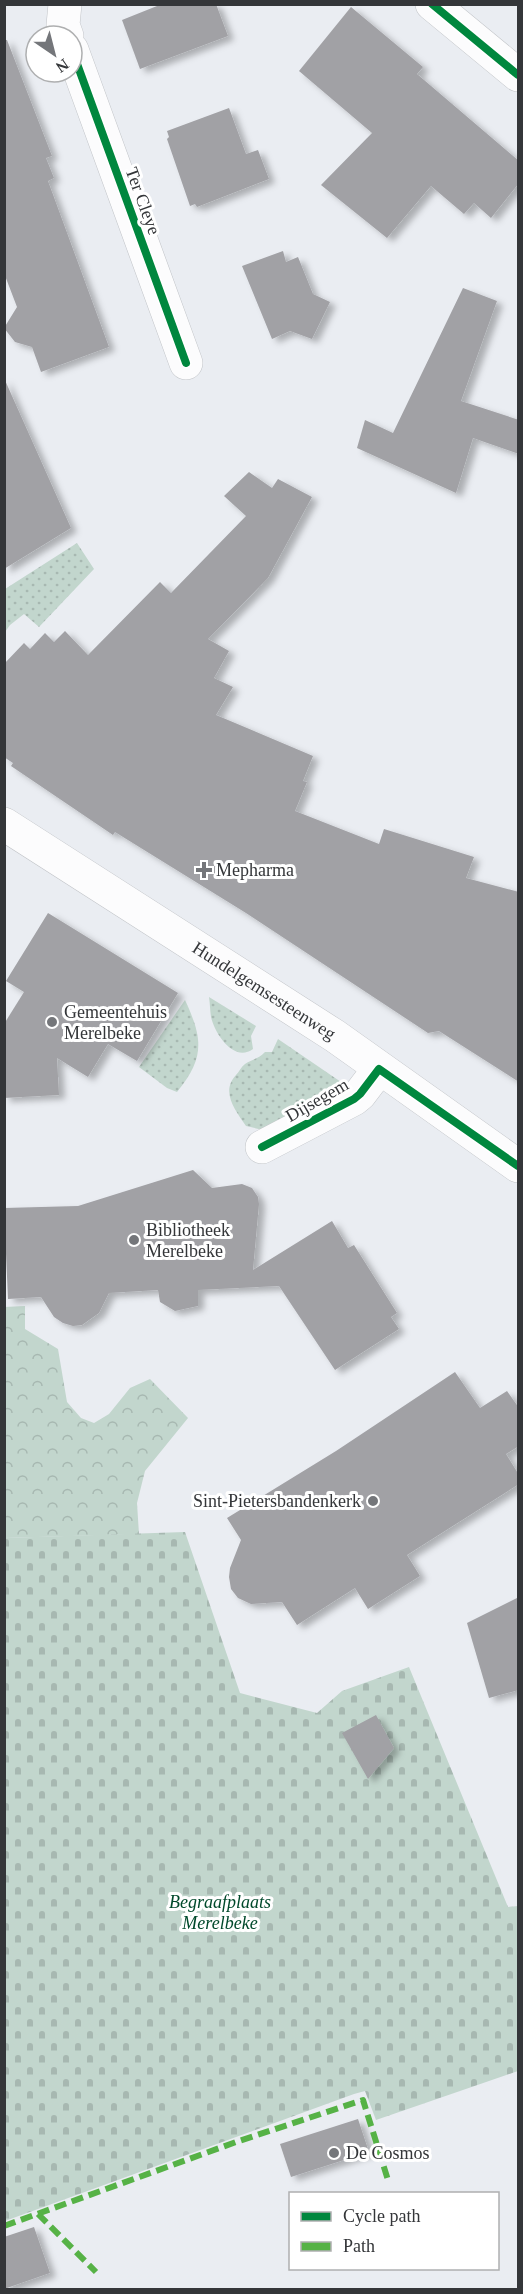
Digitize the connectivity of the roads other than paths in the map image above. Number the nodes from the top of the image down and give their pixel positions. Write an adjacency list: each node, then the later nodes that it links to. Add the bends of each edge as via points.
1 (65, 4): 3 (main road)
2 (432, 4): 4 (main road)
3 (63, 24)
4 (519, 75)
5 (84, 83): 6 (main road, Ter Cleye)
6 (186, 363)
7 (4, 824): 8 (main road, Hundelgemsesteenweg, via 335,1036)
8 (379, 1069): 9 (main road, Dijsegem, via 354,1099); 10 (main road, Hundelgemsesteenweg)
9 (262, 1148)
10 (519, 1166)

